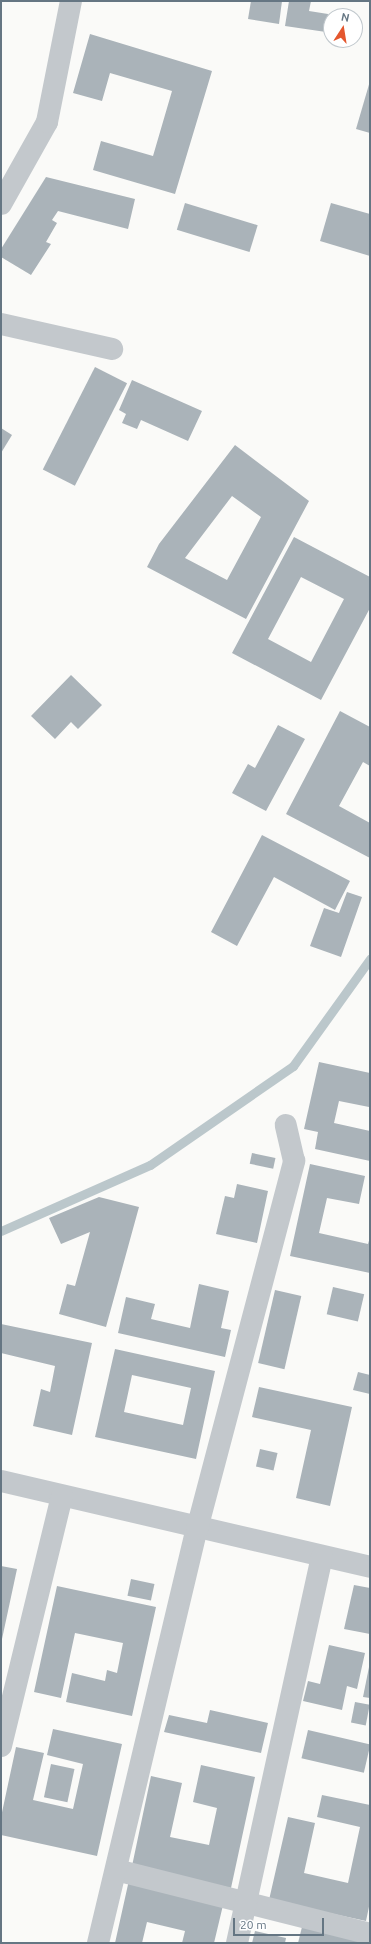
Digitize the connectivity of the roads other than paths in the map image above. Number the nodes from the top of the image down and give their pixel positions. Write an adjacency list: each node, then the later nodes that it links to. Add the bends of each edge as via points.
1 (71, 1): 2 (street, via 47,122)
2 (1, 204)
3 (1, 324): 4 (street)
4 (112, 349)
5 (286, 1125): 8 (street, via 294,1161)
6 (1, 1481): 7 (street)
7 (62, 1496): 8 (street); 11 (street)
8 (197, 1528): 9 (street); 12 (street)
9 (322, 1557): 10 (street); 13 (street)
10 (370, 1567)
11 (1, 1746)
12 (116, 1870): 13 (street); 15 (street)
13 (246, 1902): 14 (street); 16 (street)
14 (370, 1934)
15 (98, 1943)
16 (237, 1943)

